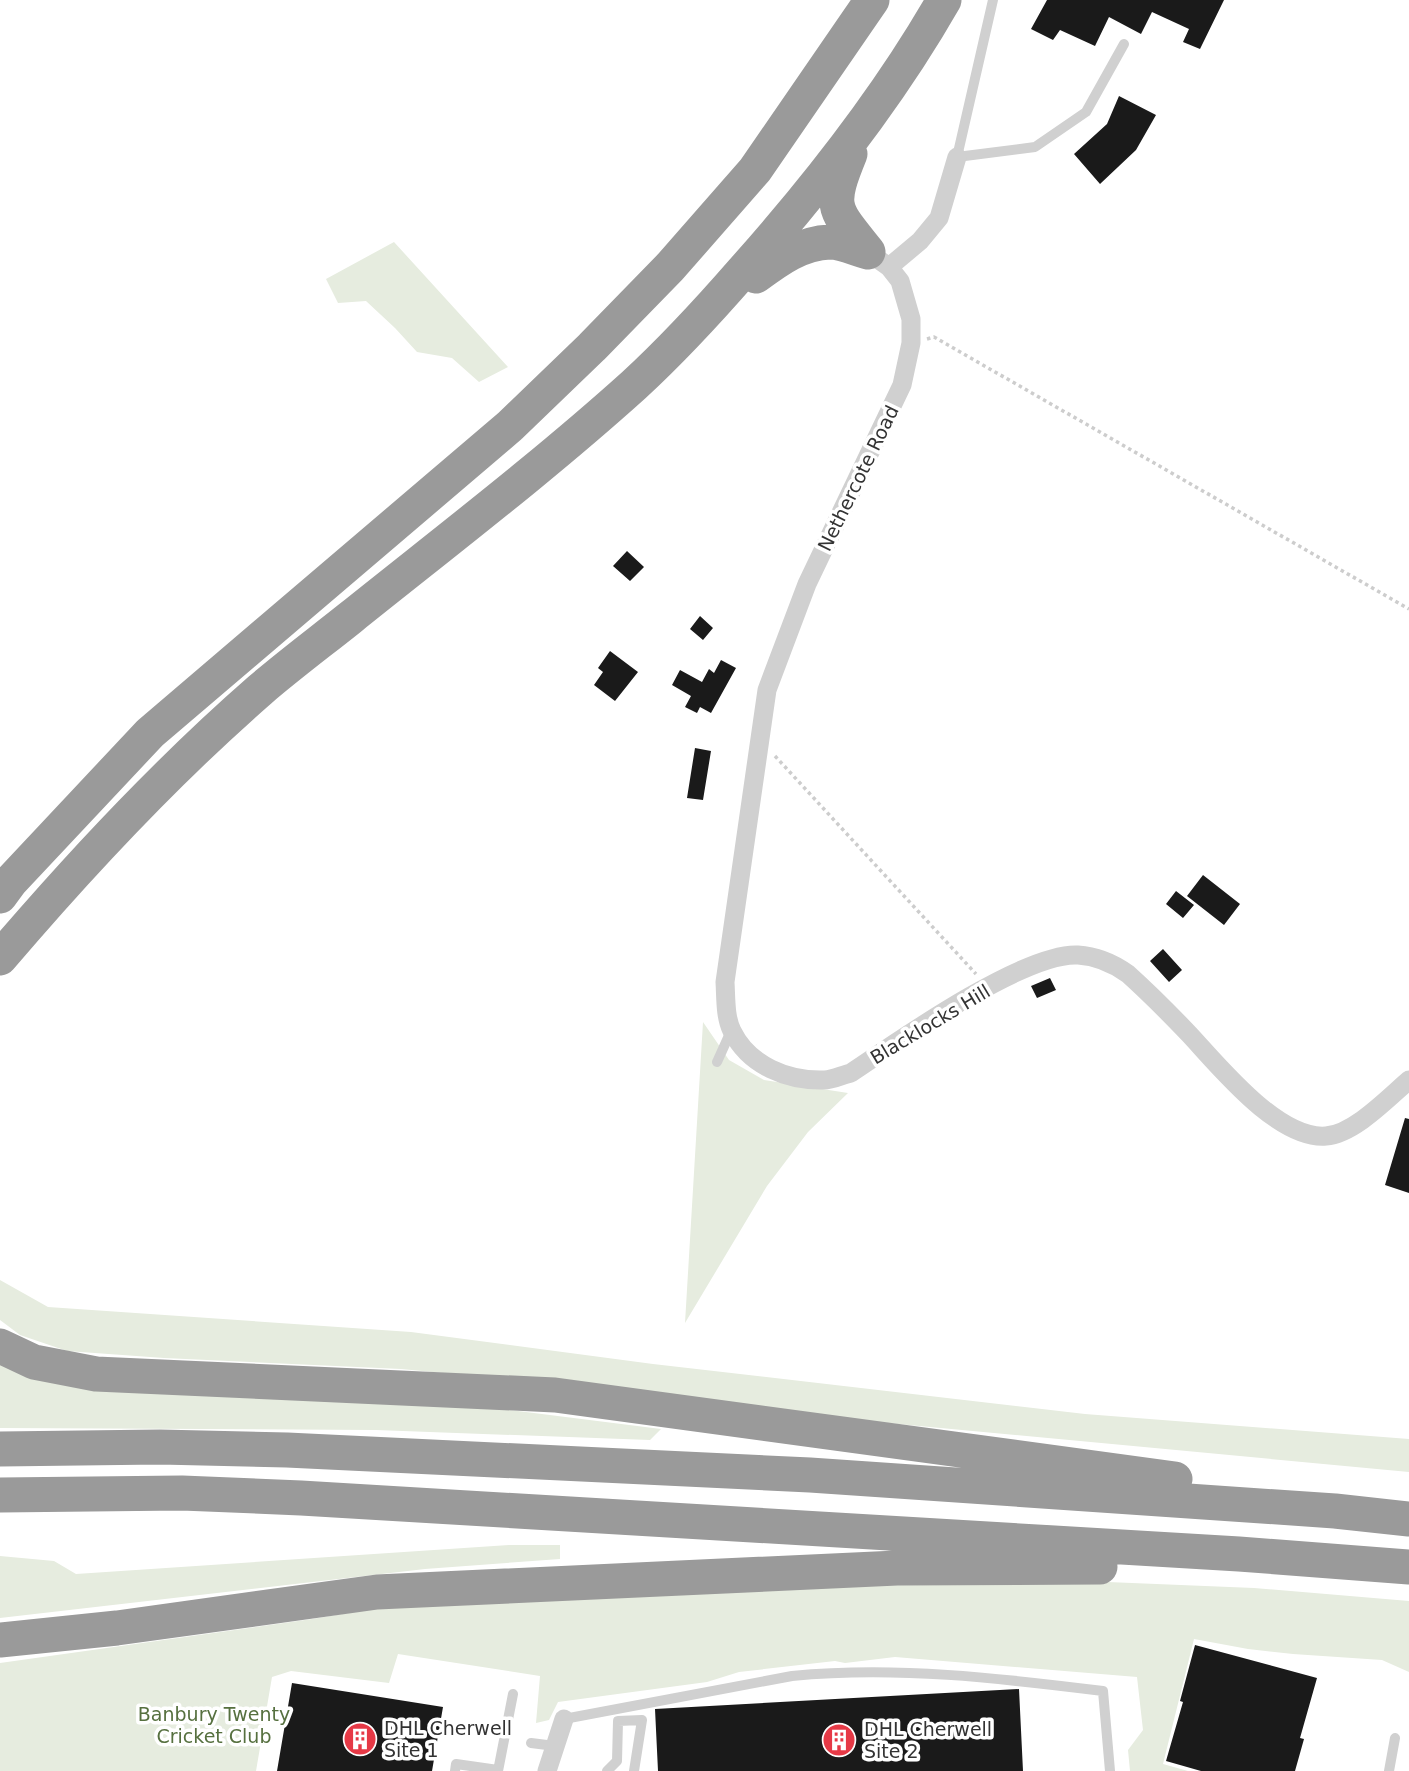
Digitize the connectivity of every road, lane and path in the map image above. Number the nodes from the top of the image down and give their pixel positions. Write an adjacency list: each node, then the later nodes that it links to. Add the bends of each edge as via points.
1 (872, 0): 13 (highway, via 755,170 601,338 510,426 150,733)
2 (944, 0): 5 (highway)
3 (993, 0): 6 (lane)
4 (1124, 44): 6 (lane, via 1086,112 1035,147)
5 (863, 125): 7 (highway, via 837,186 836,207); 8 (highway, via 792,217)
6 (957, 157): 7 (street, via 939,218 920,241)
7 (878, 260): 8 (highway, via 832,242 804,246); 9 (street, Nethercote Road, via 900,281 911,319)
8 (705, 313): 14 (highway, via 635,383 262,689 180,763 89,856)
9 (911, 343): 10 (path, via 934,337); 11 (street, Nethercote Road, via 902,385 807,584)
10 (1409, 609)
11 (768, 688): 12 (street, Blacklocks Hill)
12 (757, 751): 15 (path, via 778,757 981,979); 16 (street, Blacklocks Hill, via 725,982)
13 (0, 896)
14 (0, 958)
15 (985, 989): 16 (street, Blacklocks Hill, via 851,1073 827,1080 776,1073 746,1050); 18 (street, Blacklocks Hill, via 1049,960 1077,955 1116,966 1252,1100 1282,1122 1308,1133 1325,1136 1346,1131)
16 (732, 1031): 17 (lane)
17 (717, 1062)
18 (1409, 1080)
19 (0, 1346): 22 (highway, via 34,1362 96,1374 555,1395 1158,1476)
20 (0, 1449): 22 (highway, via 160,1447 383,1455 810,1475)
21 (0, 1495): 24 (highway, via 182,1493 302,1498)
22 (1335, 1511): 23 (highway)
23 (1409, 1519)
24 (1239, 1554): 25 (highway); 26 (highway, via 1148,1567 897,1568 377,1592)
25 (1409, 1567)
26 (0, 1640)
27 (513, 1694): 32 (lane)
28 (564, 1718): 31 (street); 37 (lane, via 823,1673 899,1671 1028,1682 1102,1691)
29 (1395, 1738): 38 (lane)
30 (531, 1743): 31 (lane)
31 (555, 1746): 34 (street)
32 (498, 1770): 33 (lane, via 456,1764)
33 (455, 1771)
34 (547, 1771)
35 (607, 1771): 36 (lane, via 617,1760 618,1721 642,1720)
36 (634, 1771)
37 (1110, 1771)
38 (1389, 1771)

